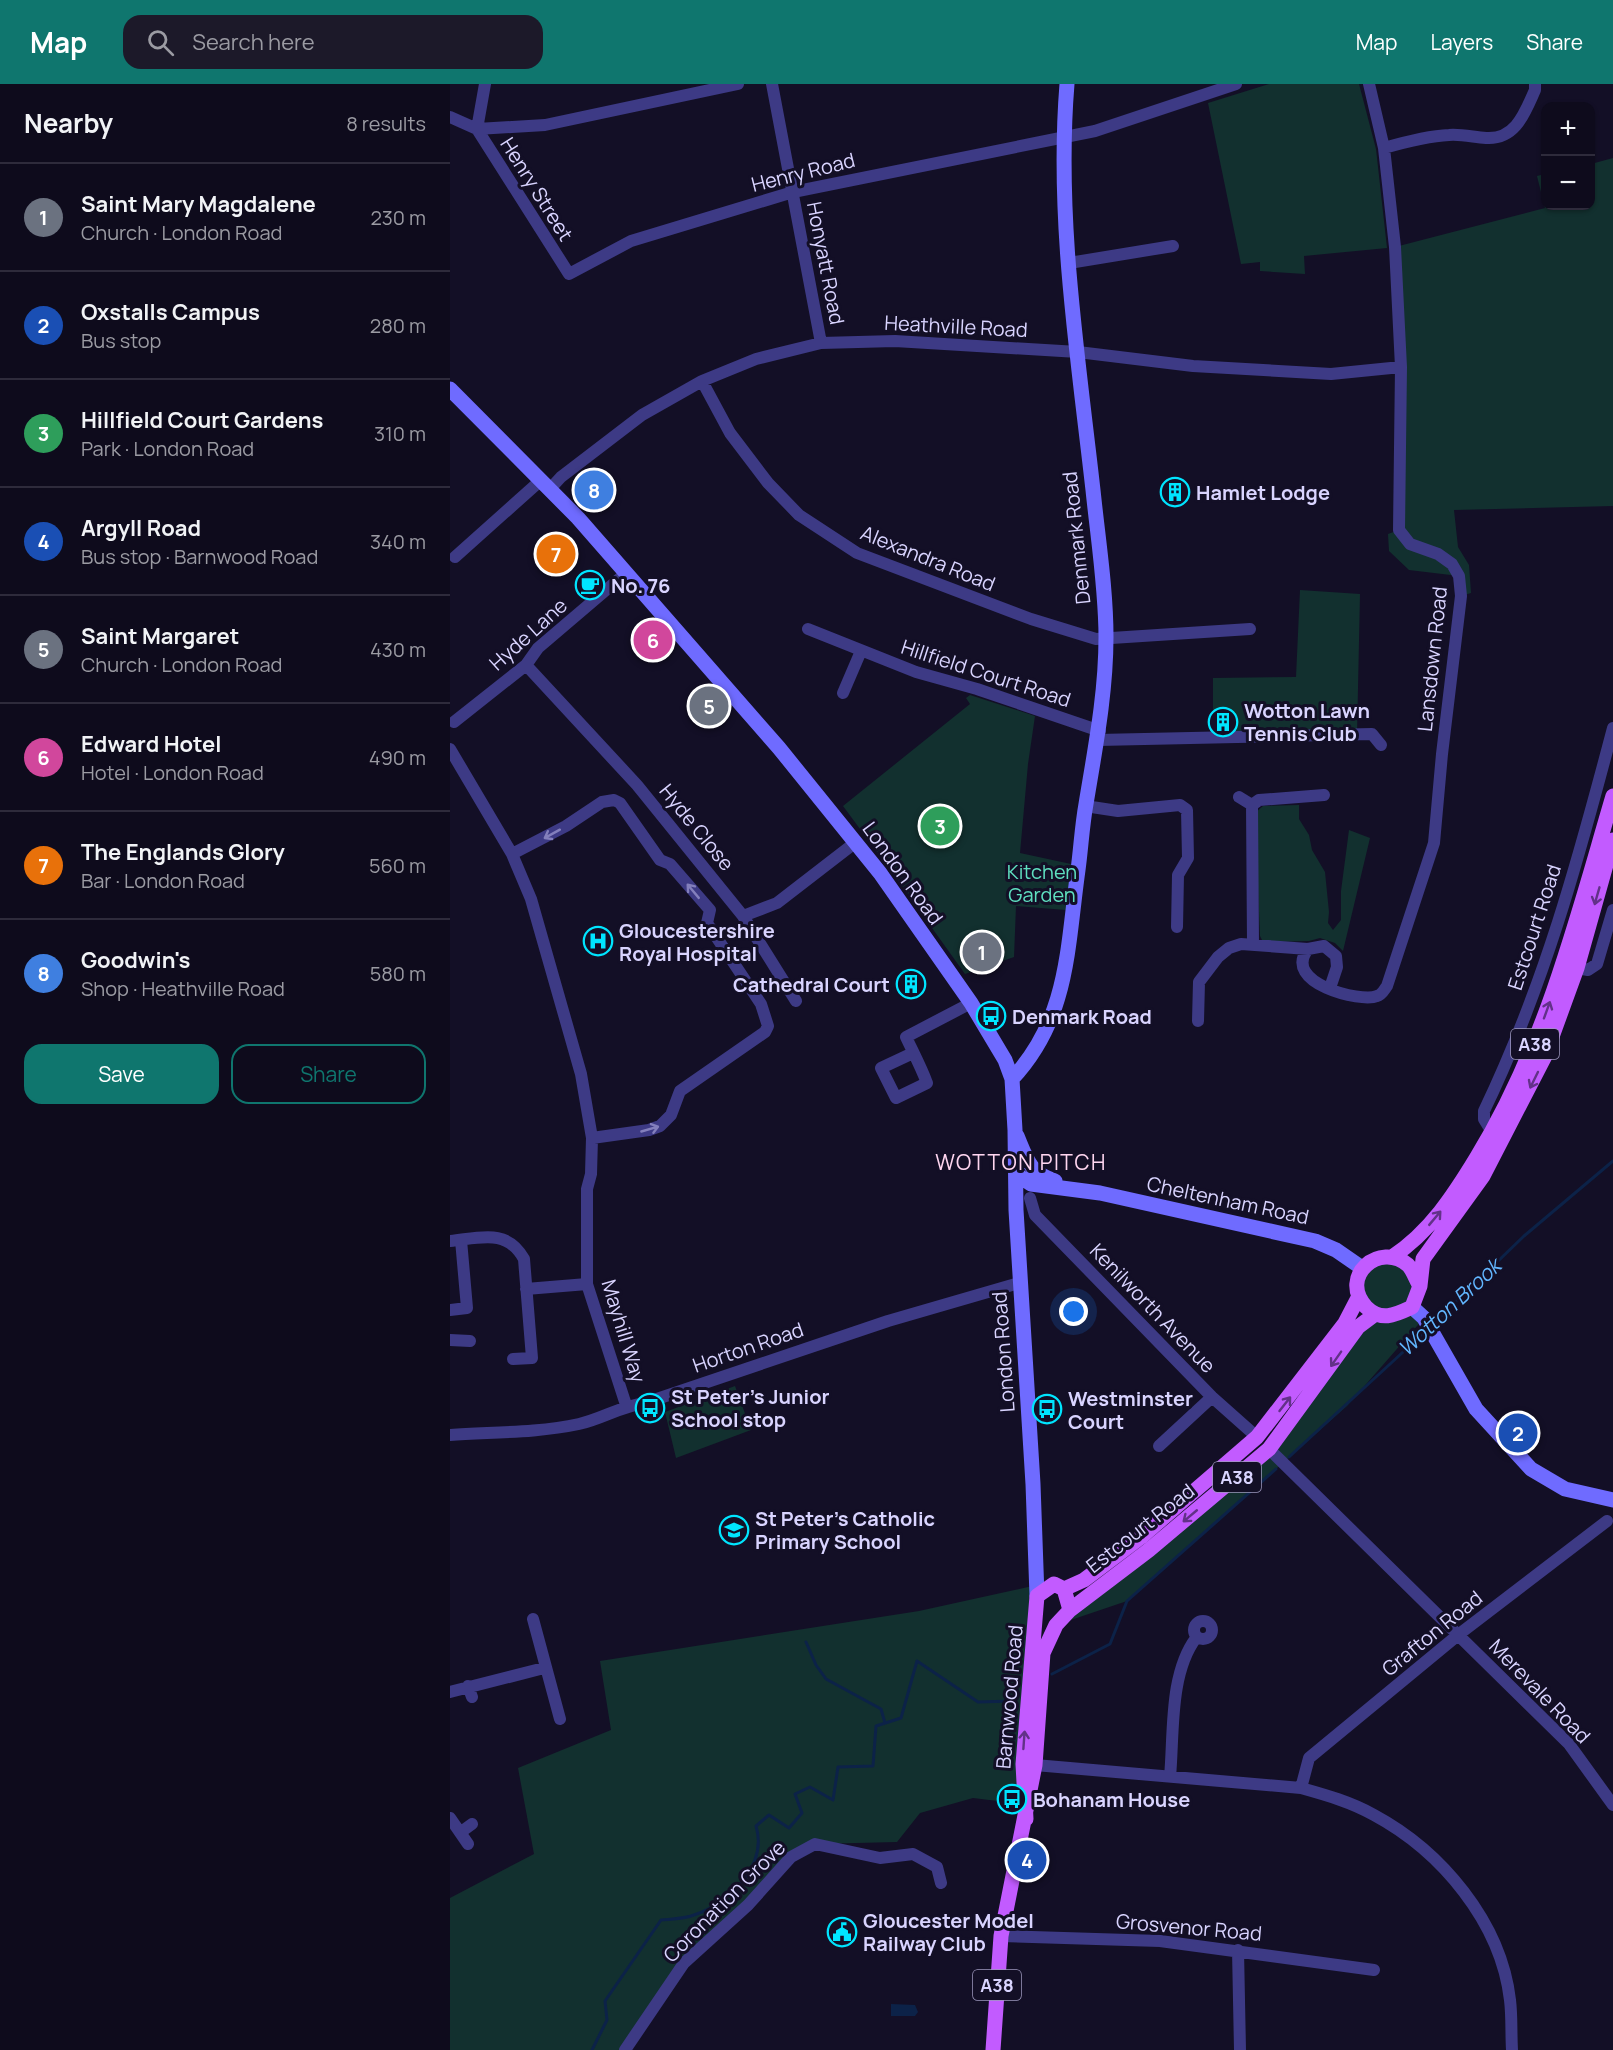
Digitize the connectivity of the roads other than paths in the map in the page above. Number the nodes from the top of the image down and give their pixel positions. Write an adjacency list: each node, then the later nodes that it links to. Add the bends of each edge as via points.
1 (485, 84): 9 (street)
2 (738, 84): 9 (street, via 545,126)
3 (772, 84): 12 (street, Honyatt Road)
4 (1067, 84): 10 (main road, Denmark Road)
5 (1236, 84): 10 (street, Henry Road)
6 (1369, 84): 11 (street, Lansdown Road)
7 (1534, 84): 11 (street, via 1520,123 1507,134 1489,138 1430,137)
8 (450, 117): 9 (street)
9 (477, 129): 15 (street, Henry Street)
10 (1063, 138): 12 (street, Henry Road); 14 (main road, Denmark Road)
11 (1384, 148): 18 (street, Lansdown Road, via 1394,237)
12 (793, 192): 15 (street, Henry Road, via 631,241 575,273); 16 (street, Honyatt Road)
13 (1173, 246): 14 (street)
14 (1069, 263): 17 (main road, Denmark Road)
15 (565, 270)
16 (821, 343): 17 (street, Heathville Road, via 895,341); 19 (street, Heathville Road, via 756,359)
17 (1078, 352): 18 (street, Heathville Road, via 1193,366 1331,374); 26 (main road, Denmark Road)
18 (1401, 367): 49 (street, Lansdown Road, via 1400,530 1410,544 1452,564 1459,576 1461,596 1434,843 1382,994 1367,998)
19 (702, 381): 21 (street, Heathville Road, via 642,415 561,477); 26 (street, Alexandra Road, via 730,432 768,483 799,515 857,553 1031,619 1096,639)
20 (450, 389): 21 (main road, London Road)
21 (544, 485): 22 (street, Heathville Road); 23 (main road, London Road)
22 (455, 557)
23 (626, 573): 28 (street, Hyde Lane, via 537,648); 41 (main road, London Road)
24 (1250, 628): 26 (street, Alexandra Road)
25 (808, 629): 27 (street, Hillfield Court Road)
26 (1106, 638): 32 (main road, Denmark Road)
27 (861, 651): 29 (street); 32 (street, Hillfield Court Road, via 916,672 997,695)
28 (526, 665): 30 (street, Hyde Lane); 44 (street, Hyde Close, via 638,785)
29 (843, 693)
30 (454, 722)
31 (1613, 728): 58 (street, Estcourt Road, via 1546,962 1516,1046 1485,1111 1484,1119)
32 (1099, 735): 33 (street, via 1372,734); 39 (main road, Denmark Road)
33 (1381, 745)
34 (450, 749): 42 (street, Mayhill Way)
35 (1324, 795): 38 (street, via 1259,800)
36 (1613, 796): 58 (main road, Estcourt Road / A38, one-way to 36, via 1537,1040)
37 (1239, 797): 38 (street)
38 (1252, 805): 46 (street)
39 (1085, 806): 45 (street, via 1118,811 1180,805 1187,810 1188,858 1178,875); 53 (main road, Denmark Road, via 1064,984 1047,1028)
40 (1613, 840): 48 (main road, A38, one-way to 48)
41 (856, 843): 44 (street, via 777,903); 51 (main road, London Road)
42 (512, 854): 59 (street, Mayhill Way, via 531,898 581,1074); 59 (street, one-way to 42, via 660,1126 671,1115 680,1091 765,1032 766,1017 707,922 710,910 670,864 660,860 620,803 602,802)
43 (1613, 910): 48 (street, via 1597,964 1588,970)
44 (743, 916): 50 (street, Hyde Close)
45 (1177, 927)
46 (1253, 944): 47 (street); 52 (street, via 1229,948 1199,982)
47 (1308, 949): 49 (street, Lansdown Road, via 1303,955 1305,974 1316,984); 49 (street, via 1324,946 1336,956 1337,967)
48 (1577, 968): 68 (main road, A38, one-way to 68, via 1545,1056 1515,1119 1483,1176 1423,1259)
49 (1330, 988)
50 (796, 1001)
51 (971, 1003): 54 (street, via 906,1037); 55 (main road, London Road)
52 (1198, 1021)
53 (1032, 1052): 55 (main road); 56 (main road, Denmark Road)
54 (914, 1053)
55 (1005, 1060): 56 (main road, London Road)
56 (1012, 1079): 57 (main road, London Road)
57 (1015, 1130): 60 (main road, London Road); 61 (main road, Cheltenham Road, via 1029,1165 1040,1176)
58 (1492, 1132): 64 (main road, Estcourt Road / A38, one-way to 58, via 1417,1240 1443,1209)
59 (592, 1138): 67 (street, Mayhill Way, via 587,1195)
60 (1016, 1174): 61 (main road, Cheltenham Road, via 1031,1185); 66 (main road, London Road)
61 (1078, 1189): 65 (main road, Cheltenham Road, via 1315,1241)
62 (1030, 1198): 77 (street, Kenilworth Avenue, via 1035,1215)
63 (455, 1240): 69 (street, via 507,1239 517,1246 524,1259); 72 (street, via 467,1308)
64 (1392, 1257): 65 (main road, A38, via 1376,1259); 68 (main road, via 1409,1266)
65 (1362, 1268): 70 (main road, A38, via 1356,1283)
66 (1019, 1283): 78 (street, Horton Road, via 888,1320 645,1403); 85 (main road, London Road)
67 (587, 1284): 69 (street); 78 (street, Mayhill Way)
68 (1420, 1286): 71 (main road, A38)
69 (526, 1289): 76 (street, via 532,1358)
70 (1358, 1298): 73 (main road); 80 (main road, Estcourt Road / A38, one-way to 70, via 1345,1323)
71 (1412, 1307): 73 (main road, via 1391,1317); 83 (main road, via 1424,1318 1476,1408 1531,1469 1564,1489)
72 (450, 1310)
73 (1374, 1315): 82 (main road, Estcourt Road / A38, one-way to 82, via 1358,1327)
74 (450, 1340): 75 (street)
75 (470, 1341)
76 (513, 1359)
77 (1212, 1397): 80 (street, Kenilworth Avenue); 81 (street)
78 (626, 1405): 79 (street, Horton Road, via 578,1424)
79 (450, 1434)
80 (1257, 1437): 86 (main road, Estcourt Road / A38, via 1142,1537 1084,1580)
81 (1159, 1446)
82 (1269, 1449): 88 (main road, Estcourt Road / A38, one-way to 88, via 1149,1550); 92 (street)
83 (1613, 1500)
84 (1607, 1521): 92 (street, Grafton Road)
85 (1036, 1544): 86 (main road, London Road, via 1045,1573); 87 (main road, London Road)
86 (1059, 1586): 87 (main road, A38); 88 (main road)
87 (1037, 1596): 89 (main road, A38)
88 (1070, 1610): 91 (main road, A38)
89 (1036, 1614): 91 (main road, via 1043,1622); 102 (main road, Barnwood Road / A38, one-way to 89, via 1023,1764)
90 (533, 1619): 94 (street)
91 (1056, 1625): 97 (main road, Barnwood Road / A38, via 1043,1653)
92 (1458, 1635): 99 (street, Grafton Road, via 1310,1758); 100 (street, Merevale Road, via 1569,1744)
93 (1196, 1638): 98 (street, via 1188,1648 1180,1673)
94 (544, 1668): 95 (street, via 470,1691); 96 (street)
95 (450, 1692)
96 (560, 1719)
97 (1035, 1765): 98 (street); 102 (main road, Barnwood Road / A38)
98 (1170, 1777): 99 (street)
99 (1301, 1788): 113 (street, via 1341,1800 1407,1834 1464,1892 1501,1961 1510,1998)
100 (1613, 1805)
101 (450, 1818): 104 (street)
102 (1026, 1819): 107 (main road, Barnwood Road / A38)
103 (472, 1824): 104 (street)
104 (461, 1832): 105 (street)
105 (468, 1844)
106 (941, 1883): 110 (street, Coronation Grove, via 937,1867 913,1854 880,1858 815,1844 801,1851 684,1963)
107 (1000, 1936): 108 (street, Grosvenor Road, via 1160,1941); 111 (main road, Barnwood Road / A38)
108 (1238, 1950): 109 (street, Grosvenor Road); 112 (street)
109 (1374, 1970)
110 (625, 2050)
111 (993, 2050)
112 (1240, 2050)
113 (1512, 2050)

